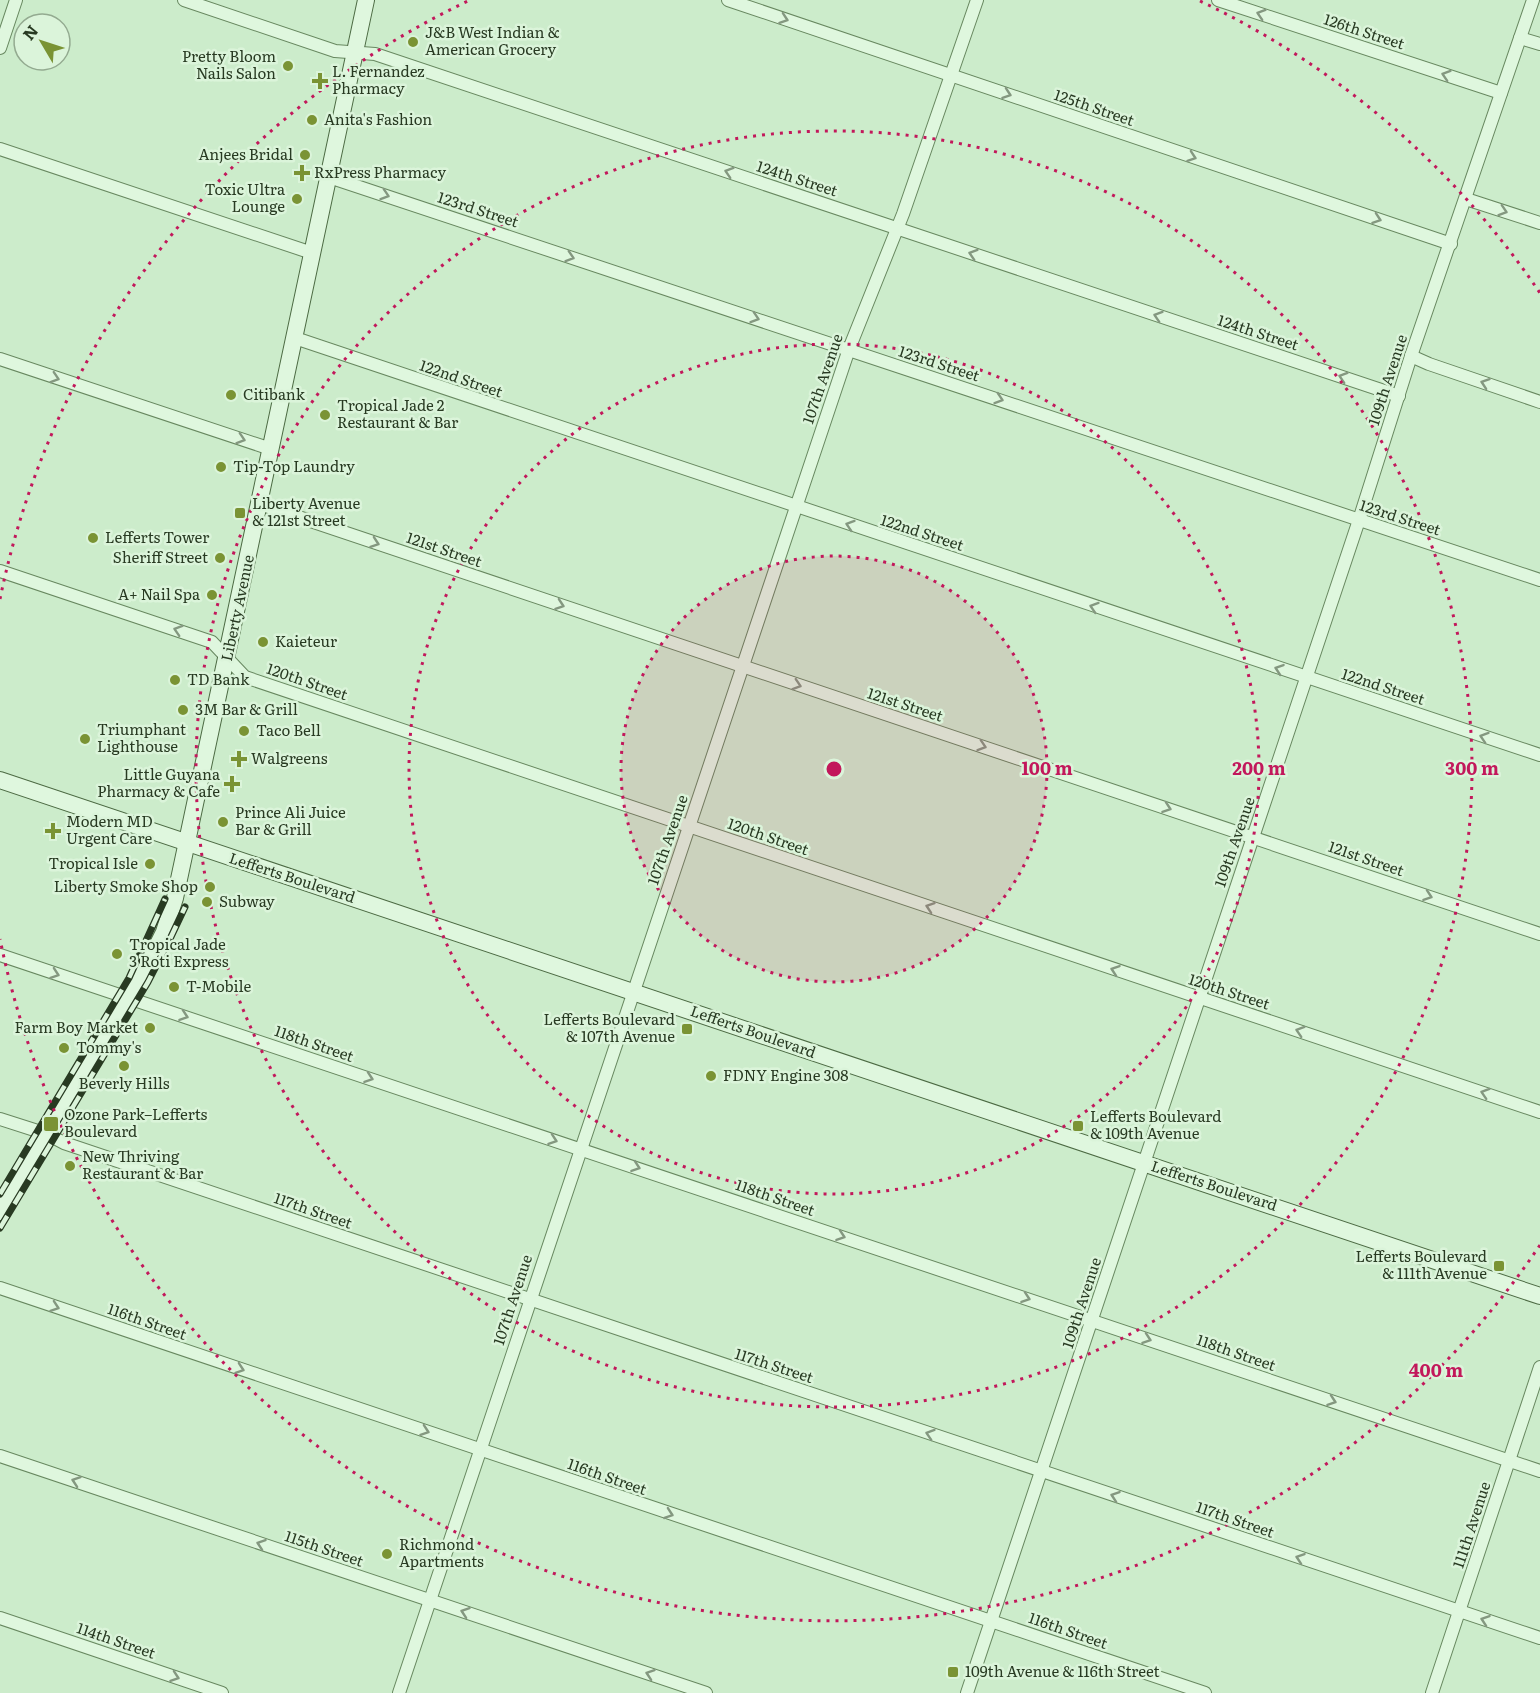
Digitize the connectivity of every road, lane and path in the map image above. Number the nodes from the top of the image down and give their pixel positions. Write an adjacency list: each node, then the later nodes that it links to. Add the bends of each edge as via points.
1 (16, 0): 10 (street)
2 (184, 0): 11 (street, 124th Street, via 335,51)
3 (366, 0): 11 (street, Liberty Avenue)
4 (728, 0): 12 (street, 125th Street, one-way to 12)
5 (977, 0): 12 (street, 107th Avenue)
6 (1218, 0): 13 (street, 126th Street, one-way to 6)
7 (1533, 0): 8 (street, 109th Avenue)
8 (1520, 38): 9 (street); 13 (street, 109th Avenue)
9 (1540, 44)
10 (0, 48)
11 (355, 53): 15 (street, Liberty Avenue); 18 (street, 124th Street, one-way to 11, via 375,54)
12 (952, 76): 18 (street, 107th Avenue); 19 (street, 125th Street, one-way to 19)
13 (1502, 93): 16 (street, 109th Avenue)
14 (0, 149): 20 (street)
15 (329, 177): 20 (street, Liberty Avenue); 22 (street, 123rd Street, one-way to 22)
16 (1466, 199): 17 (street, one-way to 17); 19 (street, 109th Avenue)
17 (1540, 223)
18 (897, 228): 22 (street, 107th Avenue); 25 (street, 124th Street, one-way to 18)
19 (1451, 244): 23 (street, 109th Avenue)
20 (312, 253): 21 (street, Liberty Avenue)
21 (295, 338): 27 (street, Liberty Avenue); 29 (street, 122nd Street)
22 (849, 349): 29 (street, 107th Avenue); 30 (street, 123rd Street, one-way to 30)
23 (1411, 356): 25 (street, 109th Avenue); 26 (street, one-way to 23)
24 (0, 359): 27 (street, one-way to 27)
25 (1399, 396): 30 (street, 109th Avenue)
26 (1540, 402)
27 (272, 449): 28 (street, Liberty Avenue)
28 (260, 504): 33 (street, Liberty Avenue); 34 (street, 121st Street, one-way to 34)
29 (796, 507): 34 (street, 107th Avenue); 35 (street, 122nd Street, one-way to 29)
30 (1359, 520): 32 (street, 123rd Street); 35 (street, 109th Avenue)
31 (0, 571): 33 (street, 120th Street, one-way to 31, via 212,642)
32 (1540, 579)
33 (228, 658): 38 (street, 120th Street, via 245,677); 40 (street, Liberty Avenue)
34 (742, 666): 38 (street, 107th Avenue); 39 (street, 121st Street, one-way to 39)
35 (1306, 678): 36 (street, 122nd Street, one-way to 35); 39 (street, 109th Avenue)
36 (1540, 755)
37 (0, 780): 40 (street, Lefferts Boulevard)
38 (688, 826): 43 (street, 107th Avenue); 45 (street, 120th Street, one-way to 38)
39 (1253, 837): 41 (street, 121st Street, one-way to 41); 45 (street, 109th Avenue)
40 (188, 844): 43 (street, Lefferts Boulevard); 44 (street, Liberty Avenue, via 164,932)
41 (1540, 933)
42 (0, 955): 44 (street, 118th Street, one-way to 44)
43 (633, 992): 49 (street, 107th Avenue); 50 (street, Lefferts Boulevard)
44 (128, 998): 48 (street, Liberty Avenue); 49 (street, 118th Street, one-way to 49)
45 (1199, 998): 46 (street, 120th Street, one-way to 45); 50 (street, 109th Avenue)
46 (1540, 1112)
47 (0, 1119): 48 (street, 117th Street)
48 (47, 1134): 51 (street, Liberty Avenue); 54 (street, 117th Street)
49 (580, 1149): 54 (street, 107th Avenue); 55 (street, 118th Street, one-way to 55)
50 (1144, 1163): 53 (street, Lefferts Boulevard); 55 (street, 109th Avenue)
51 (0, 1212)
52 (0, 1288): 57 (street, 116th Street, one-way to 57)
53 (1540, 1296)
54 (529, 1300): 57 (street, 107th Avenue); 60 (street, 117th Street, one-way to 54)
55 (1092, 1320): 59 (street, 118th Street, one-way to 59); 60 (street, 109th Avenue)
56 (1540, 1367): 59 (street, 111th Avenue)
57 (480, 1450): 62 (street, 107th Avenue); 65 (street, 116th Street, one-way to 65)
58 (0, 1456): 62 (street, 115th Street, one-way to 58)
59 (1509, 1460): 61 (street, 118th Street); 63 (street, 111th Avenue)
60 (1042, 1471): 63 (street, 117th Street, one-way to 60); 65 (street, 109th Avenue)
61 (1540, 1471)
62 (429, 1600): 68 (street, 107th Avenue); 69 (street, 115th Street, one-way to 62)
63 (1460, 1611): 66 (street, 117th Street, one-way to 63); 72 (street, 111th Avenue)
64 (0, 1618): 67 (street, 114th Street, one-way to 67)
65 (991, 1621): 70 (street, 109th Avenue); 71 (street, 116th Street)
66 (1540, 1638)
67 (222, 1693)
68 (399, 1693)
69 (706, 1693)
70 (967, 1693)
71 (1205, 1693)
72 (1432, 1693)

